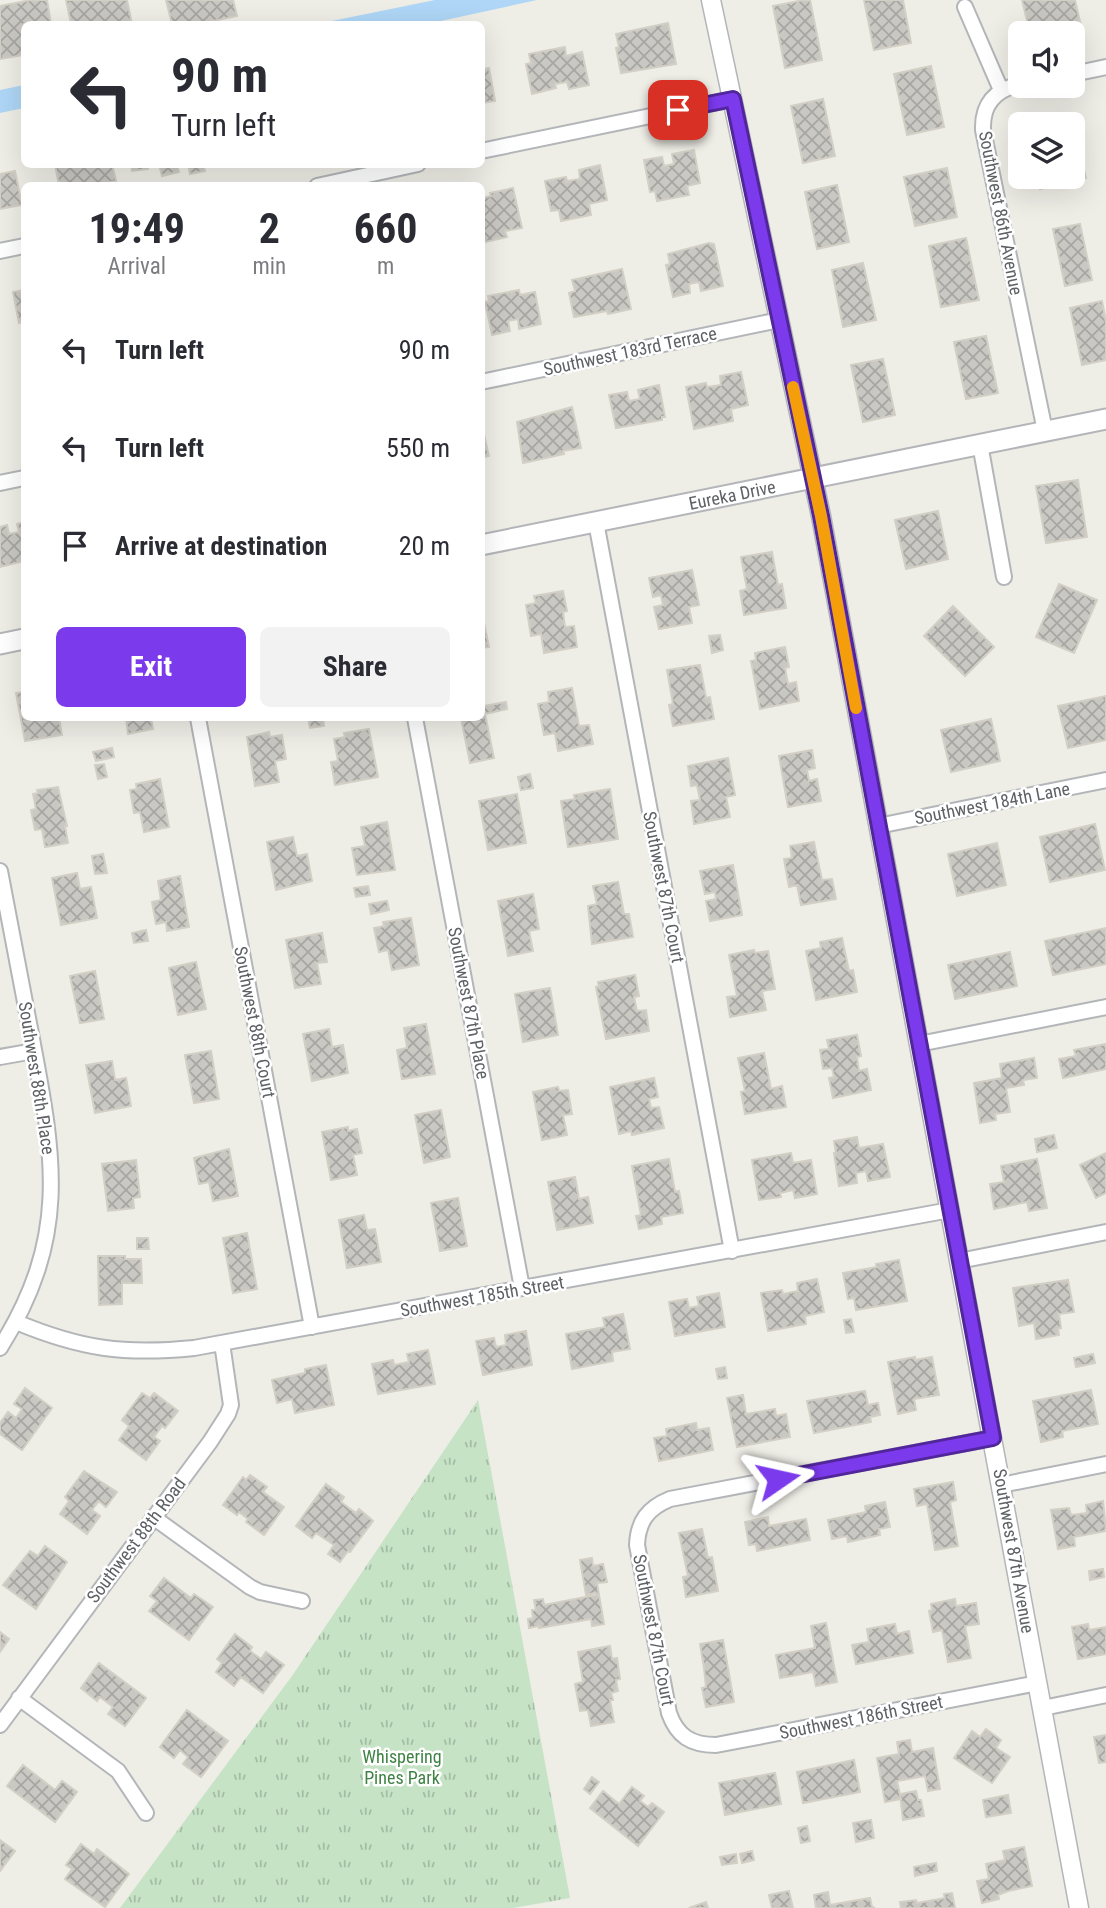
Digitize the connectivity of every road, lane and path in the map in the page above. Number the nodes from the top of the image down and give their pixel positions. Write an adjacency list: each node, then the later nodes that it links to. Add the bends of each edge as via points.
1 (711, 0): 7 (street, Southwest 87th Avenue)
2 (965, 7): 6 (street)
3 (1106, 67): 4 (street)
4 (1085, 71)
5 (1008, 88): 6 (street)
6 (1001, 90): 16 (street, Southwest 86th Avenue, via 985,108 983,130)
7 (733, 99): 8 (street); 13 (street, Southwest 87th Avenue)
8 (485, 150)
9 (400, 168): 10 (street)
10 (335, 182)
11 (21, 247): 12 (street)
12 (0, 251)
13 (779, 320): 14 (street, Southwest 183rd Terrace); 18 (street, Southwest 87th Avenue)
14 (485, 381)
15 (1106, 419): 16 (main road, Eureka Drive)
16 (1045, 431): 17 (main road, Eureka Drive)
17 (980, 444): 18 (main road, Eureka Drive); 23 (street)
18 (813, 477): 21 (main road, Eureka Drive); 29 (street, Southwest 87th Avenue)
19 (21, 479): 20 (street)
20 (0, 483)
21 (596, 522): 22 (main road, Eureka Drive); 37 (street, Southwest 87th Court)
22 (485, 544)
23 (1004, 577)
24 (21, 640): 25 (main road)
25 (0, 644)
26 (199, 721): 41 (street, Southwest 88th Court)
27 (416, 721): 39 (street, Southwest 87th Place)
28 (1106, 780): 29 (street, Southwest 184th Lane)
29 (878, 826): 32 (street, Southwest 87th Avenue)
30 (0, 871): 33 (street, Southwest 88th Place)
31 (1106, 1007): 32 (street)
32 (919, 1045): 35 (street, Southwest 87th Avenue)
33 (34, 1051): 34 (street); 40 (street, Southwest 88th Place, via 50,1143 51,1197 40,1264)
34 (0, 1057)
35 (950, 1210): 37 (street, Southwest 185th Street); 38 (street, Southwest 87th Avenue)
36 (1106, 1232): 38 (street)
37 (732, 1251): 39 (street, Southwest 185th Street)
38 (959, 1261): 44 (street, Southwest 87th Avenue)
39 (522, 1288): 41 (street, Southwest 185th Street)
40 (16, 1322): 42 (street, Southwest 185th Street, via 103,1350 147,1352); 43 (street, Southwest 88th Place)
41 (312, 1327): 42 (street, Southwest 185th Street)
42 (222, 1343): 47 (street, Southwest 88th Road, via 232,1396 228,1414)
43 (0, 1348)
44 (993, 1438): 46 (street, Southwest 87th Avenue); 54 (street, Southwest 87th Court, via 670,1499 644,1517 638,1535 642,1571 669,1713)
45 (1106, 1464): 46 (street)
46 (1001, 1485): 49 (street, Southwest 87th Avenue)
47 (153, 1517): 48 (street, via 250,1587); 51 (street, Southwest 88th Road)
48 (302, 1601)
49 (1038, 1683): 52 (street, Southwest 87th Avenue); 54 (street, Southwest 186th Street, via 716,1745)
50 (1106, 1695): 52 (street)
51 (19, 1698): 53 (street, Southwest 88th Road); 55 (street, via 118,1771)
52 (1043, 1708): 56 (street, Southwest 87th Avenue)
53 (0, 1724)
54 (686, 1739)
55 (146, 1813)
56 (1079, 1908)

